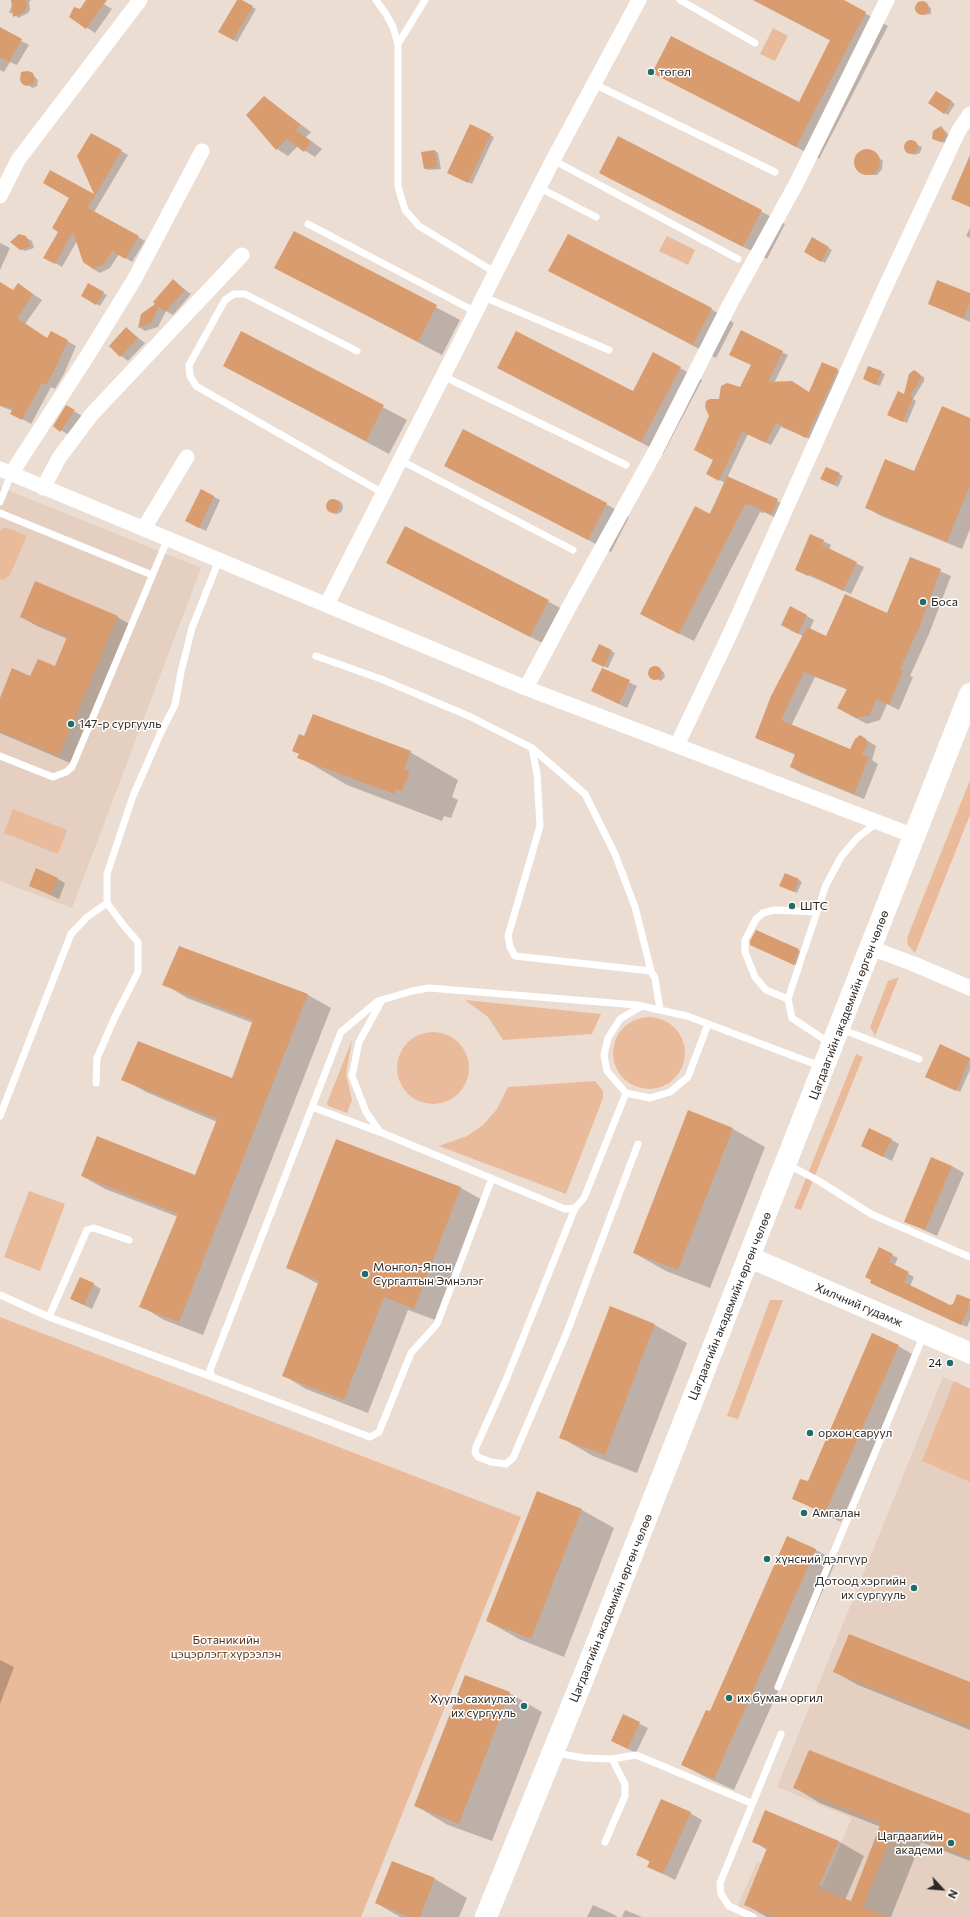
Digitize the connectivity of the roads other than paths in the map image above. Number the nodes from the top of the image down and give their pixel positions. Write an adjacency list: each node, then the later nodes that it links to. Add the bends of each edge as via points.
1 (140, 0): 15 (street, via 18,160)
2 (376, 0): 8 (lane, via 390,21)
3 (425, 0): 8 (lane)
4 (639, 0): 9 (street)
5 (680, 0): 7 (lane)
6 (887, 0): 41 (street, via 796,184 730,304 656,450)
7 (755, 43)
8 (398, 44): 20 (lane, via 398,187 405,210 419,226)
9 (594, 84): 12 (street); 13 (lane)
10 (970, 114): 44 (street, via 959,130 883,292 778,529)
11 (202, 151): 29 (street, via 134,280 86,358)
12 (553, 160): 14 (street); 19 (lane)
13 (775, 172)
14 (540, 188): 16 (lane); 20 (street)
15 (0, 196)
16 (596, 217)
17 (308, 224): 22 (lane)
18 (242, 254): 30 (street, via 92,414 59,458)
19 (738, 259)
20 (496, 274): 21 (street)
21 (484, 297): 22 (street); 23 (lane)
22 (476, 312): 25 (street)
23 (609, 350)
24 (357, 351): 31 (lane, via 245,294 234,294 225,300 189,365 190,376 196,386)
25 (443, 376): 27 (street); 28 (lane)
26 (187, 457): 34 (street)
27 (400, 460): 31 (street); 36 (lane)
28 (626, 465)
29 (6, 472): 30 (street); 32 (lane)
30 (43, 488): 34 (street)
31 (383, 493): 39 (street)
32 (0, 502)
33 (0, 513): 38 (lane)
34 (144, 528): 35 (street)
35 (168, 538): 37 (street); 38 (lane)
36 (573, 550)
37 (219, 560): 39 (street); 49 (lane, via 192,628 175,705 133,796 107,874)
38 (152, 575): 46 (lane, via 72,767 53,777)
39 (327, 604): 41 (street)
40 (316, 656): 45 (lane, via 381,679 471,717)
41 (526, 688): 44 (street)
42 (970, 694): 43 (highway, Цагдаагийн академийн өргөн чөлөө)
43 (963, 731): 48 (highway, Цагдаагийн академийн өргөн чөлөө)
44 (677, 745): 47 (street)
45 (532, 748): 52 (lane, via 585,794 615,854 635,907); 52 (lane, via 537,774 540,826 508,936 510,947 516,956)
46 (0, 756)
47 (878, 822): 48 (street); 50 (lane, via 857,838 841,857 826,884)
48 (914, 836): 51 (highway, Цагдаагийн академийн өргөн чөлөө)
49 (107, 903): 62 (lane, via 138,942 138,972 97,1058); 65 (lane, via 87,917 71,934)
50 (817, 912): 54 (lane); 54 (lane, via 774,910 763,913 756,919 745,940 745,952 755,977 766,990)
51 (871, 948): 53 (street); 59 (highway, Цагдаагийн академийн өргөн чөлөө)
52 (651, 971): 57 (lane, via 655,978)
53 (970, 988)
54 (788, 999): 59 (lane, via 792,1018)
55 (382, 1000): 56 (lane, via 430,988); 64 (lane, via 341,1032); 66 (lane, via 359,1042 352,1076 366,1112)
56 (642, 1006): 57 (lane); 63 (lane, via 620,1019 608,1038 604,1054 607,1071)
57 (660, 1010): 58 (lane)
58 (708, 1024): 61 (lane); 63 (lane, via 688,1077 670,1092 650,1098)
59 (836, 1037): 60 (lane); 61 (highway, Цагдаагийн академийн өргөн чөлөө)
60 (919, 1059)
61 (824, 1068): 68 (highway, Цагдаагийн академийн өргөн чөлөө)
62 (96, 1083)
63 (626, 1093): 70 (lane, via 584,1198)
64 (312, 1107): 66 (lane); 78 (lane, via 210,1370)
65 (0, 1116)
66 (380, 1132): 69 (lane)
67 (638, 1144): 70 (lane, via 567,1332 513,1458 506,1464 491,1462 478,1457 475,1453 476,1447 506,1380)
68 (787, 1163): 72 (highway, Цагдаагийн академийн өргөн чөлөө); 73 (lane, via 871,1214)
69 (492, 1178): 70 (lane, via 565,1209); 78 (lane, via 437,1324 411,1353 379,1432 370,1437)
70 (575, 1208)
71 (129, 1240): 75 (lane, via 94,1228 87,1230)
72 (749, 1256): 76 (main road, Хилчний гудамж); 81 (highway, Цагдаагийн академийн өргөн чөлөө)
73 (970, 1257)
74 (0, 1295): 75 (lane)
75 (49, 1317): 78 (lane)
76 (925, 1333): 77 (main road, Хилчний гудамж); 79 (lane)
77 (970, 1353)
78 (212, 1377)
79 (778, 1687)
80 (781, 1734): 83 (lane)
81 (554, 1753): 82 (lane); 85 (highway, Цагдаагийн академийн өргөн чөлөө)
82 (612, 1759): 83 (lane, via 636,1755); 84 (lane, via 625,1784 625,1796)
83 (751, 1803): 86 (lane, via 726,1865 720,1889 724,1901 729,1906)
84 (605, 1842)
85 (486, 1917)
86 (753, 1917)

